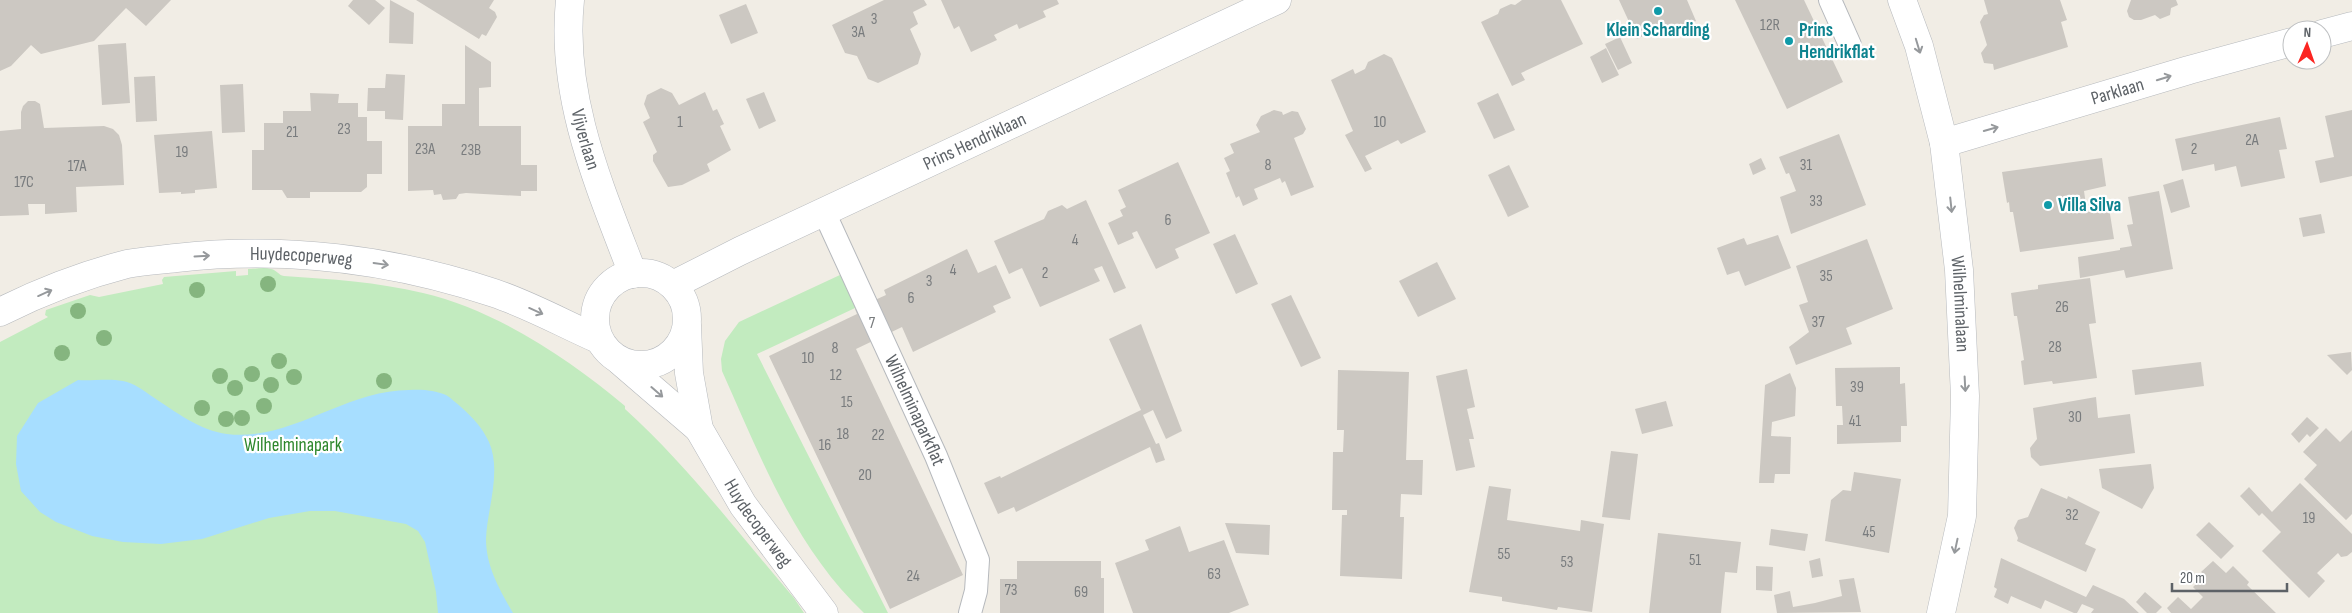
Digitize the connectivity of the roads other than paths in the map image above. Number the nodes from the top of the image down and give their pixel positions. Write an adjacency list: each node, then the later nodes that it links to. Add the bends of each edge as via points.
1 (570, 0): 11 (street, Vijverlaan, via 570,61 576,112 594,171)
2 (1277, 0): 10 (street, Prins Hendriklaan)
3 (1830, 0): 7 (lane)
4 (1902, 0): 9 (street, Wilhelminalaan, one-way to 9, via 1919,46)
5 (2352, 26): 6 (street)
6 (2332, 31)
7 (1850, 45)
8 (2282, 45): 9 (street, Parklaan, one-way to 8)
9 (1944, 143): 20 (street, Wilhelminalaan, one-way to 20, via 1959,270 1965,396 1962,516)
10 (824, 212): 12 (street, Prins Hendriklaan); 19 (lane, Wilhelminaparkflat, via 936,456 978,560 976,591)
11 (633, 274): 12 (street, via 654,275); 15 (street, via 622,276 602,294 594,323)
12 (673, 285): 14 (street, via 683,300)
13 (0, 312): 15 (street, Huydecoperweg, one-way to 15, via 74,280 129,264 192,256 285,254 386,264 496,293)
14 (687, 326): 16 (street, via 679,347 662,361 642,366); 17 (street, Huydecoperweg, via 689,373)
15 (598, 339): 16 (street)
16 (620, 361): 17 (street, Huydecoperweg, one-way to 17)
17 (699, 428): 18 (street, Huydecoperweg, via 743,505)
18 (824, 613)
19 (970, 613)
20 (1941, 613)

